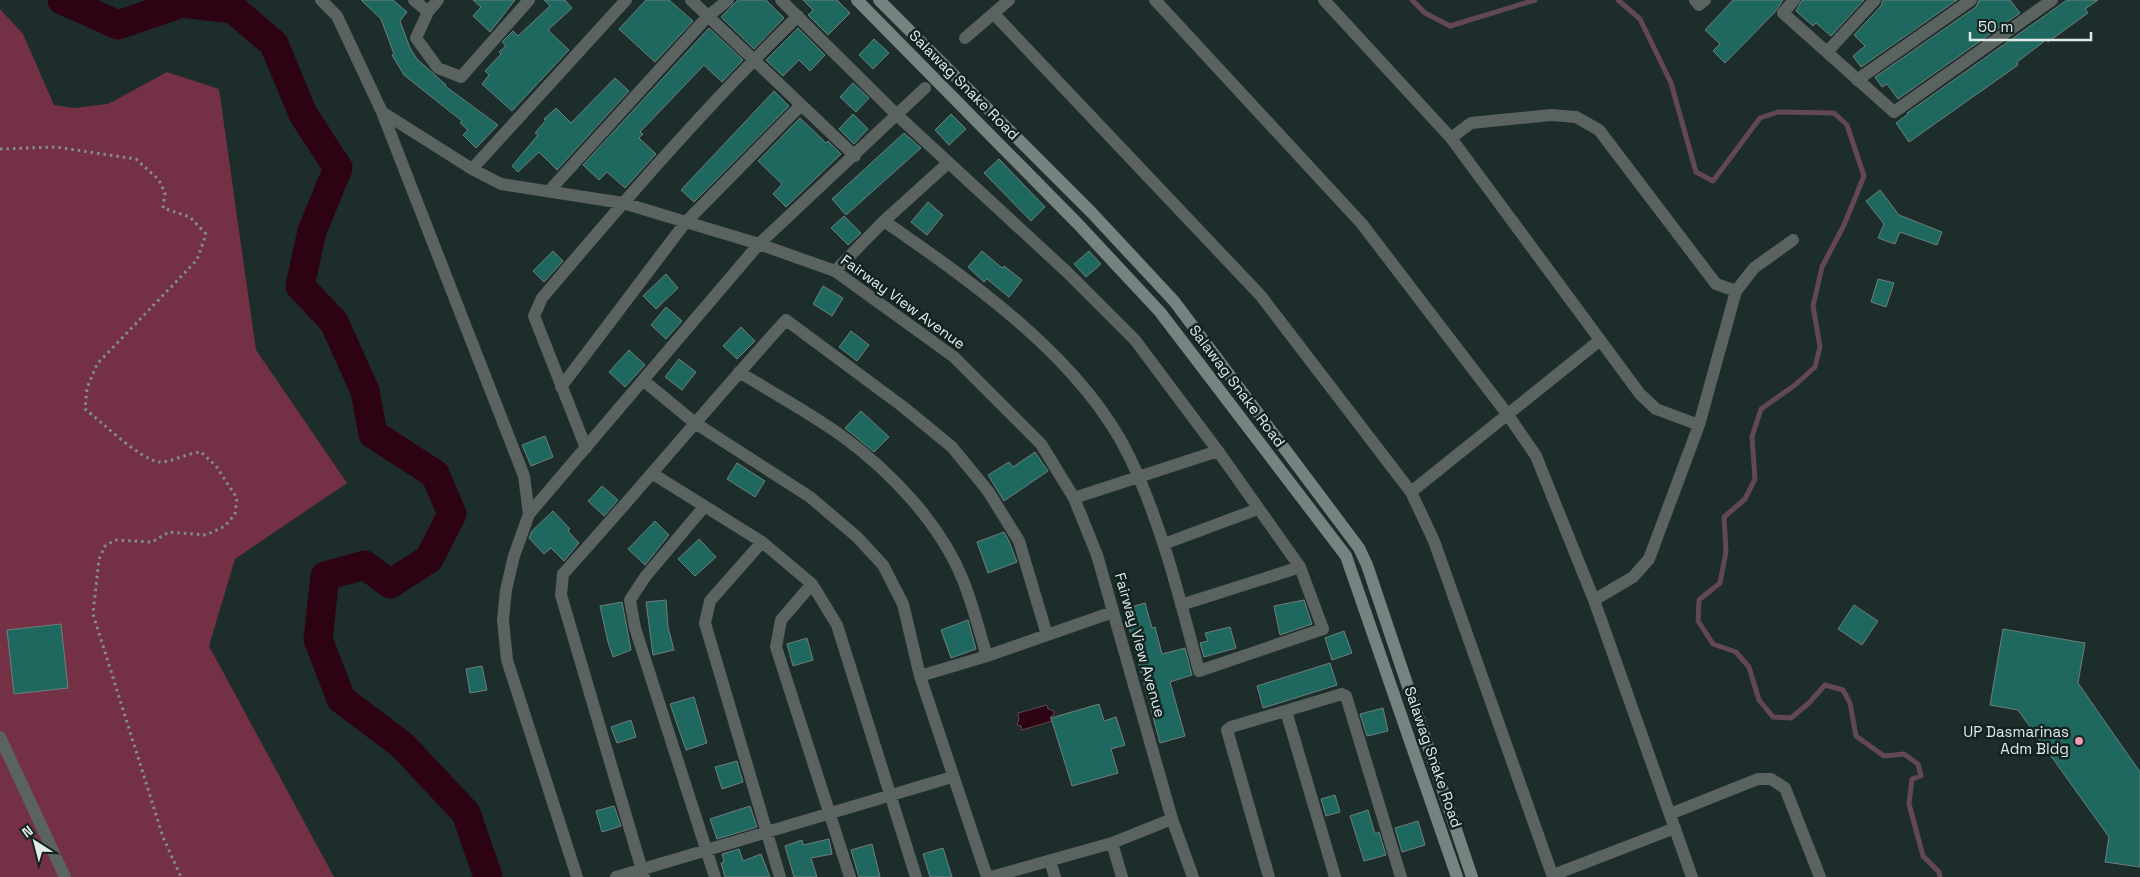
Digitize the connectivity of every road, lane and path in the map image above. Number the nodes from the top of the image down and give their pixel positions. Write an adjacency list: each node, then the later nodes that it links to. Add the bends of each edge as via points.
1 (321, 0): 30 (street, via 337,16)
2 (414, 0): 20 (street)
3 (438, 0): 20 (street)
4 (529, 0): 20 (street, via 461,78 438,68 416,38)
5 (626, 0): 36 (street)
6 (691, 0): 22 (street)
7 (728, 0): 22 (street)
8 (781, 0): 23 (street)
9 (857, 0): 53 (main road, Salawag Snake Road, via 1129,277 1160,312)
10 (879, 0): 51 (main road, Salawag Snake Road, via 1092,213 1174,301)
11 (1009, 0): 21 (street)
12 (1155, 0): 49 (street, via 1362,224)
13 (1324, 0): 32 (street)
14 (1694, 0): 15 (street, via 1699,5)
15 (1705, 0)
16 (1794, 0): 25 (street, via 1782,13)
17 (1875, 0): 25 (street)
18 (1971, 0): 27 (street)
19 (2052, 0): 27 (street, via 1894,112)
20 (428, 12)
21 (994, 14): 24 (street); 58 (street, via 1261,296)
22 (708, 16): 26 (street); 37 (street)
23 (798, 16): 26 (street); 31 (street)
24 (966, 38)
25 (1827, 52): 27 (street)
26 (753, 60): 29 (street); 38 (street)
27 (1856, 80)
28 (926, 88): 31 (street)
29 (801, 105): 34 (street); 40 (street)
30 (382, 112): 36 (street, Fairway View Avenue); 62 (street, via 524,476)
31 (897, 116): 34 (street); 35 (street)
32 (1451, 138): 44 (street, via 1471,123 1551,115 1576,117 1599,130 1716,284); 45 (street)
33 (0, 149): 88 (path, via 56,147 136,159 159,180 165,193 163,208 190,217 206,234 197,260 96,364 87,388 85,409 147,459 162,462 200,452 216,466 237,498 235,514 225,526 206,535 169,532 152,542 115,540 104,546 99,559 93,614 163,837)
34 (855, 156): 42 (street)
35 (948, 163): 39 (street); 55 (street, via 1067,272 1135,340)
36 (472, 169): 37 (street, Fairway View Avenue, via 501,184)
37 (550, 190): 38 (street, Fairway View Avenue)
38 (623, 203): 40 (street, Fairway View Avenue); 48 (street, via 542,298 534,316)
39 (884, 221): 43 (street); 57 (street, via 989,297 1059,359 1101,410 1130,457)
40 (685, 222): 42 (street, Fairway View Avenue); 48 (street)
41 (1793, 240): 44 (street, via 1754,268)
42 (759, 244): 43 (street, Fairway View Avenue); 47 (street)
43 (835, 270): 59 (street, Fairway View Avenue, via 954,356 1041,444)
44 (1736, 291): 52 (street)
45 (1599, 341): 49 (street); 52 (street, via 1640,394 1656,409)
46 (739, 372): 50 (street); 70 (street, via 786,320 952,447 988,491 1019,540); 71 (street, via 842,436 889,476 922,512 943,541 963,580)
47 (644, 381): 50 (street); 54 (street)
48 (561, 387): 54 (street)
49 (1508, 414): 58 (street); 67 (street, via 1536,456)
50 (695, 423): 56 (street); 72 (street, via 810,497 857,537 883,565 903,604)
51 (1267, 425): 53 (main road); 104 (main road, Salawag Snake Road, via 1359,548 1367,565)
52 (1698, 425): 67 (street, via 1649,560 1633,577)
53 (1254, 435): 103 (main road, Salawag Snake Road, via 1346,556)
54 (586, 448): 62 (street)
55 (1218, 451): 57 (street); 61 (street)
56 (653, 474): 60 (street); 85 (street, via 563,574 561,595)
57 (1138, 477): 59 (street); 64 (street)
58 (1411, 492): 86 (street, via 1434,541)
59 (1074, 498): 69 (street, Fairway View Avenue, via 1097,555)
60 (704, 507): 63 (street); 83 (street, via 645,577 630,600 635,628)
61 (1258, 509): 64 (street); 65 (street)
62 (529, 514): 89 (street, via 506,590 503,620 507,660)
63 (762, 542): 66 (street); 81 (street, via 710,601 705,623)
64 (1164, 544): 68 (street)
65 (1300, 567): 68 (street); 68 (street, via 1322,628 1200,671)
66 (812, 584): 76 (street, via 837,625); 77 (street, via 781,620 776,647)
67 (1594, 600): 78 (street)
68 (1181, 604)
69 (1113, 612): 70 (street); 79 (street, Fairway View Avenue)
70 (1047, 635): 71 (street)
71 (986, 656): 72 (street)
72 (920, 676): 75 (street)
73 (1286, 711): 100 (street, via 1231,726 1227,730); 101 (street); 102 (street, via 1342,694 1346,696)
74 (0, 737): 87 (street)
75 (952, 777): 76 (street); 95 (street)
76 (890, 795): 77 (street); 94 (street)
77 (830, 813): 81 (street); 93 (street)
78 (1670, 814): 80 (street); 106 (street, via 1758,779 1771,779 1785,788)
79 (1172, 819): 82 (street); 99 (street, Fairway View Avenue)
80 (1675, 828): 86 (street); 105 (street)
81 (766, 832): 83 (street); 92 (street)
82 (1112, 843): 84 (street); 98 (street)
83 (708, 850): 85 (street); 91 (street)
84 (1050, 861): 96 (street); 97 (street)
85 (642, 873): 90 (street)
86 (1553, 876)
87 (65, 877)
88 (181, 877)
89 (577, 877)
90 (616, 877)
91 (716, 877)
92 (780, 877)
93 (850, 877)
94 (916, 877)
95 (987, 877)
96 (991, 877)
97 (1055, 877)
98 (1122, 877)
99 (1193, 877)
100 (1269, 877)
101 (1335, 877)
102 (1401, 877)
103 (1457, 877)
104 (1472, 877)
105 (1692, 877)
106 (1820, 877)

